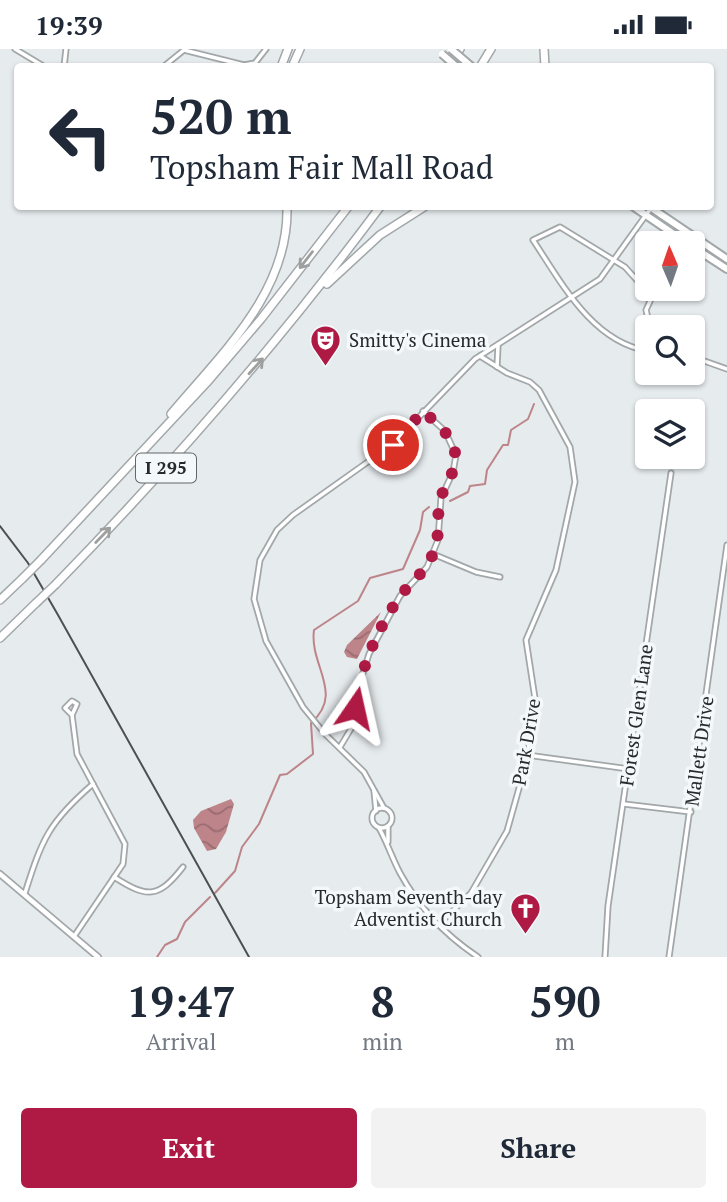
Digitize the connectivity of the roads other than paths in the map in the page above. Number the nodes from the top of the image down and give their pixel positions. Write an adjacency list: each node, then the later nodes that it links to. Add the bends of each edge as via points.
1 (15, 49): 5 (street)
2 (266, 49): 8 (street)
3 (451, 49): 10 (highway, bridge)
4 (439, 51): 9 (highway, bridge)
5 (38, 63)
6 (168, 63): 7 (street, via 184,50)
7 (236, 63)
8 (254, 63)
9 (452, 63)
10 (467, 63)
11 (287, 210): 34 (highway, via 282,255 264,297)
12 (346, 210): 34 (highway, I 295, one-way to 34, via 261,319)
13 (378, 210): 25 (highway, I 295)
14 (420, 210): 25 (highway, via 369,244)
15 (638, 210): 18 (highway)
16 (649, 210): 18 (street)
17 (655, 210): 21 (highway)
18 (646, 215): 19 (highway); 22 (street)
19 (669, 231)
20 (705, 255): 23 (highway)
21 (727, 259)
22 (616, 261): 24 (street, via 592,286); 24 (street, via 560,227 533,240); 26 (street, via 652,297)
23 (727, 269)
24 (572, 297): 27 (street); 28 (street, via 617,341)
25 (309, 302): 41 (highway, I 295, one-way to 25, bridge, via 192,440)
26 (647, 315)
27 (498, 346): 29 (street); 31 (street)
28 (635, 347)
29 (480, 356): 31 (street, Park Drive); 33 (street)
30 (705, 361): 32 (street)
31 (497, 367): 44 (street, Park Drive, via 538,390 560,424 574,467 575,482 556,570 526,641 536,691)
32 (727, 369)
33 (423, 411): 37 (street, via 446,431 456,454 441,498); 43 (street, via 393,445 293,515 277,530 260,559 254,592 260,628 303,707)
34 (158, 435): 40 (highway, I 295, bridge)
35 (671, 473): 45 (street, Forest Glen Lane)
36 (727, 545): 38 (street, Mallett Drive)
37 (433, 554): 39 (street); 43 (street, via 400,596 369,654 352,727)
38 (725, 569): 51 (street, Mallett Drive)
39 (499, 577)
40 (0, 600)
41 (0, 638)
42 (72, 715): 46 (street, via 77,754)
43 (340, 747): 47 (street)
44 (527, 755): 45 (street); 59 (street, Park Drive, via 507,831 471,893)
45 (628, 769): 48 (street, Forest Glen Lane)
46 (93, 784): 57 (street, via 125,844 123,863); 58 (street, via 61,811 39,848)
47 (374, 789): 49 (street); 50 (street)
48 (624, 804): 51 (street); 63 (street, Forest Glen Lane)
49 (384, 808): 50 (street); 52 (street, via 391,814)
50 (376, 811): 53 (street, via 372,820)
51 (691, 812): 64 (street, Mallett Drive)
52 (388, 826): 53 (street); 54 (street)
53 (379, 828): 54 (street)
54 (388, 844): 59 (street, via 406,883)
55 (183, 867): 57 (street, via 158,892 148,894)
56 (0, 874): 58 (street)
57 (114, 877): 60 (street)
58 (25, 893): 60 (street)
59 (438, 925): 62 (street)
60 (75, 935): 61 (street)
61 (98, 957)
62 (478, 957)
63 (605, 957)
64 (669, 957)

